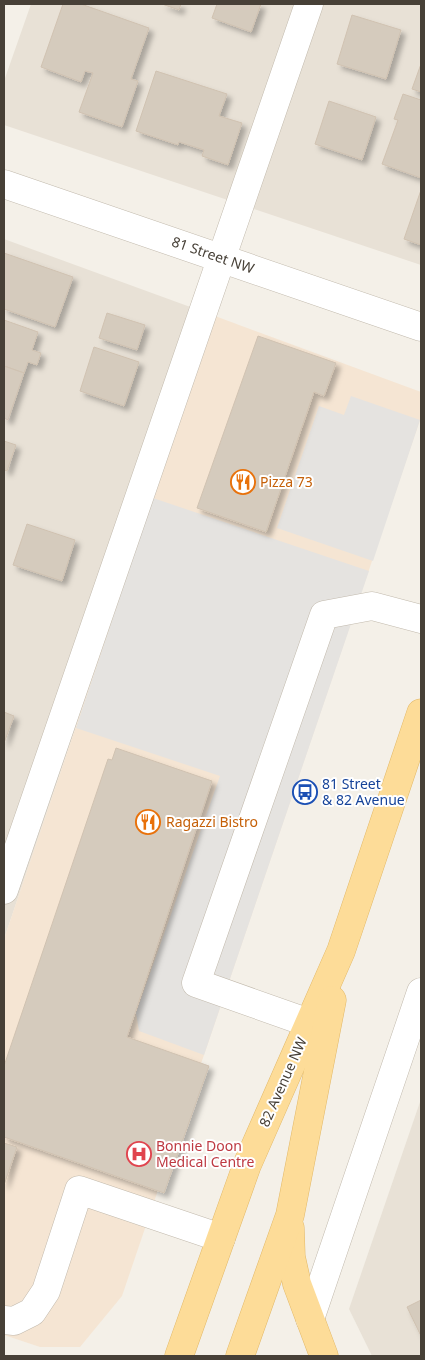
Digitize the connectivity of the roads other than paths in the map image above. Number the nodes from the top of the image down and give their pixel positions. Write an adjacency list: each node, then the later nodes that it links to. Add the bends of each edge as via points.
1 (309, 4): 3 (street)
2 (4, 184): 3 (street, 81 Street NW)
3 (222, 258): 4 (street, 81 Street NW); 7 (street)
4 (421, 327)
5 (421, 619): 10 (street, via 372,606 324,615 196,983)
6 (421, 713): 8 (main road, 82 Avenue NW)
7 (4, 890)
8 (341, 951): 10 (main road, 82 Avenue NW); 11 (main road, 82 Avenue NW)
9 (421, 992): 13 (street)
10 (309, 1023): 12 (main road, 82 Avenue NW, via 247,1165)
11 (290, 1215): 13 (main road, via 291,1257); 16 (main road, 82 Avenue NW)
12 (221, 1238): 14 (street, via 79,1190 46,1291 32,1312 14,1321); 15 (main road, 82 Avenue NW)
13 (310, 1319): 17 (main road)
14 (4, 1320)
15 (180, 1356)
16 (240, 1356)
17 (324, 1356)

